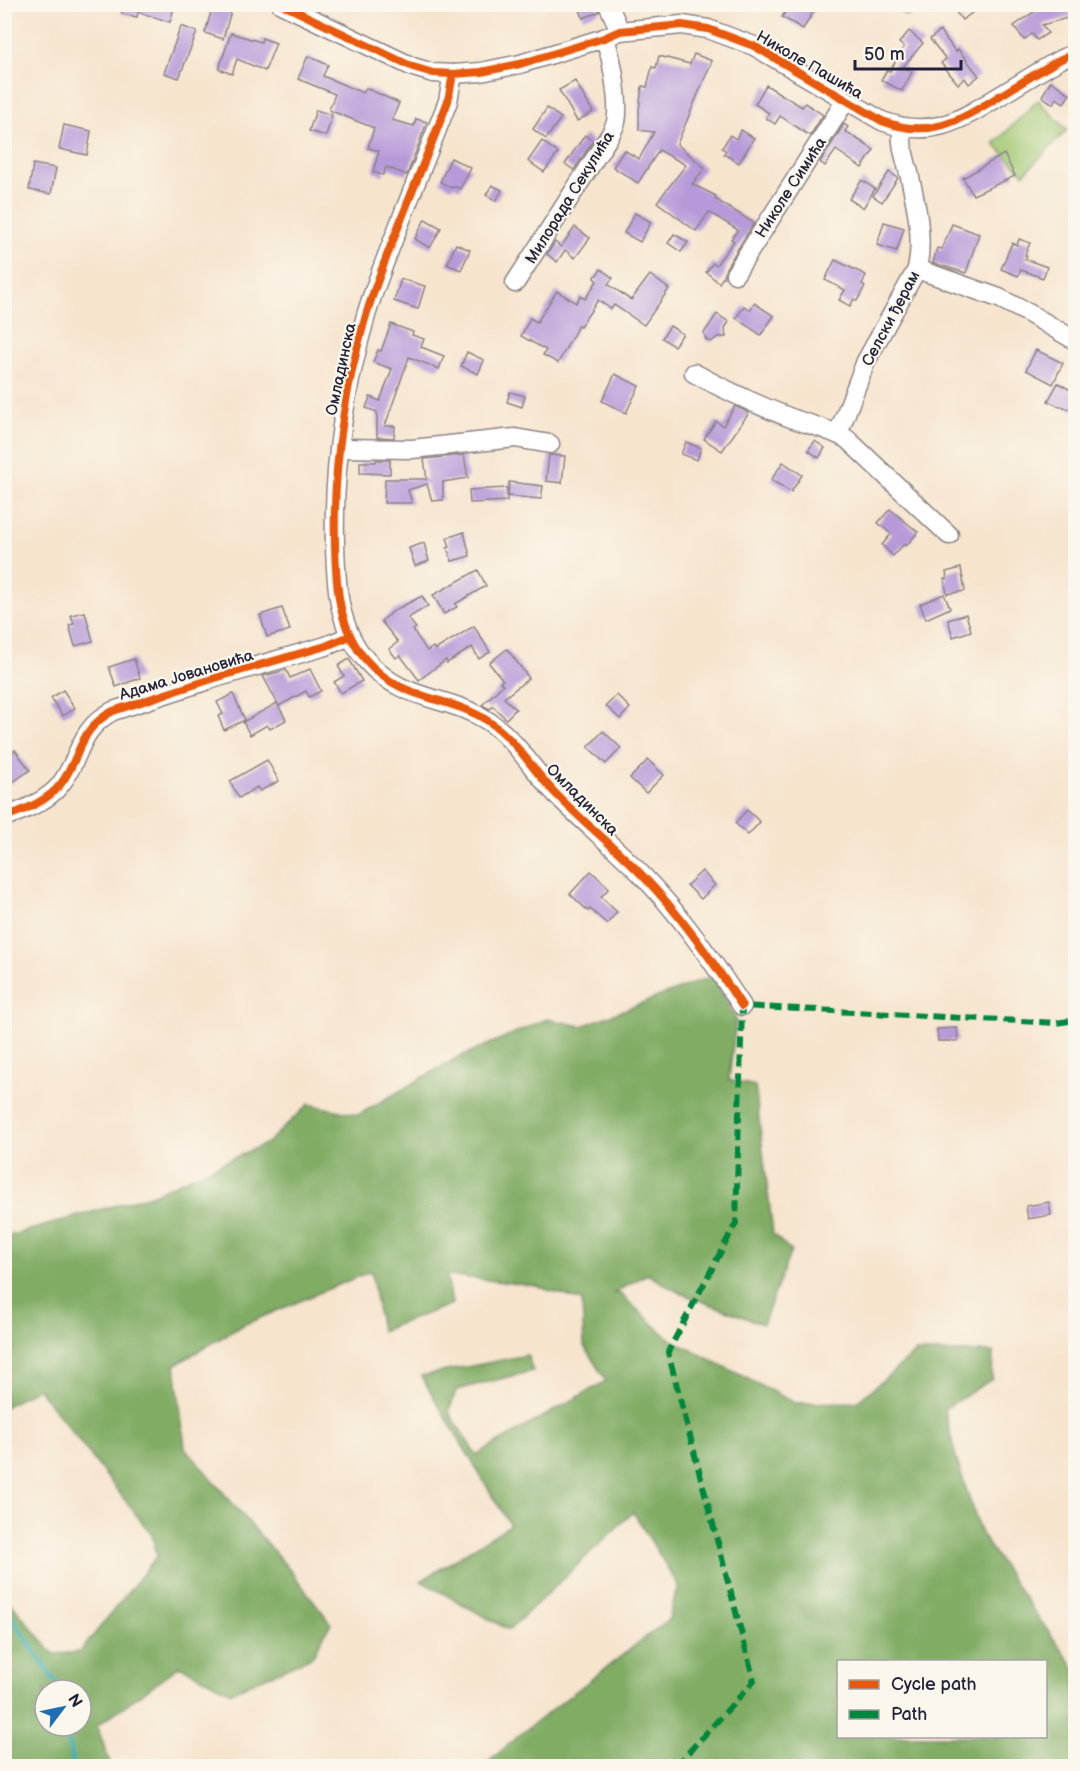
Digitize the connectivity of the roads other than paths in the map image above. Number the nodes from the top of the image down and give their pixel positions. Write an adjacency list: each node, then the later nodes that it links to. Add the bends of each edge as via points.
1 (281, 4): 5 (street, Николе Пашића, via 413,67)
2 (608, 4): 3 (street, Милорада Секулића)
3 (612, 35): 5 (street, Николе Пашића, via 520,64); 6 (street, Николе Пашића, via 682,25 721,33 754,46); 10 (street, Милорада Секулића, via 616,122)
4 (1076, 53): 7 (street, Николе Пашића, via 957,121 930,128)
5 (453, 74): 15 (street, Омладинска, via 448,101 364,320)
6 (846, 100): 7 (street, Николе Пашића, via 882,121); 9 (street, Николе Симића)
7 (902, 127): 8 (street, Селски ђерам, via 902,146 918,213)
8 (917, 269): 11 (street, via 999,298); 13 (street, Селски ђерам, via 866,362)
9 (735, 274)
10 (515, 283)
11 (1076, 341)
12 (694, 373): 13 (street, via 759,405)
13 (838, 434): 16 (street)
14 (550, 444): 15 (street, via 515,438 412,449)
15 (340, 448): 17 (street, Омладинска, via 334,521 336,560 340,607)
16 (949, 535)
17 (350, 636): 18 (street, Адама Јовановића, via 113,711 90,729 54,791); 19 (street, Омладинска, via 371,666 399,687 478,716 504,735 550,788 640,873 676,913)
18 (4, 817)
19 (742, 1006)

